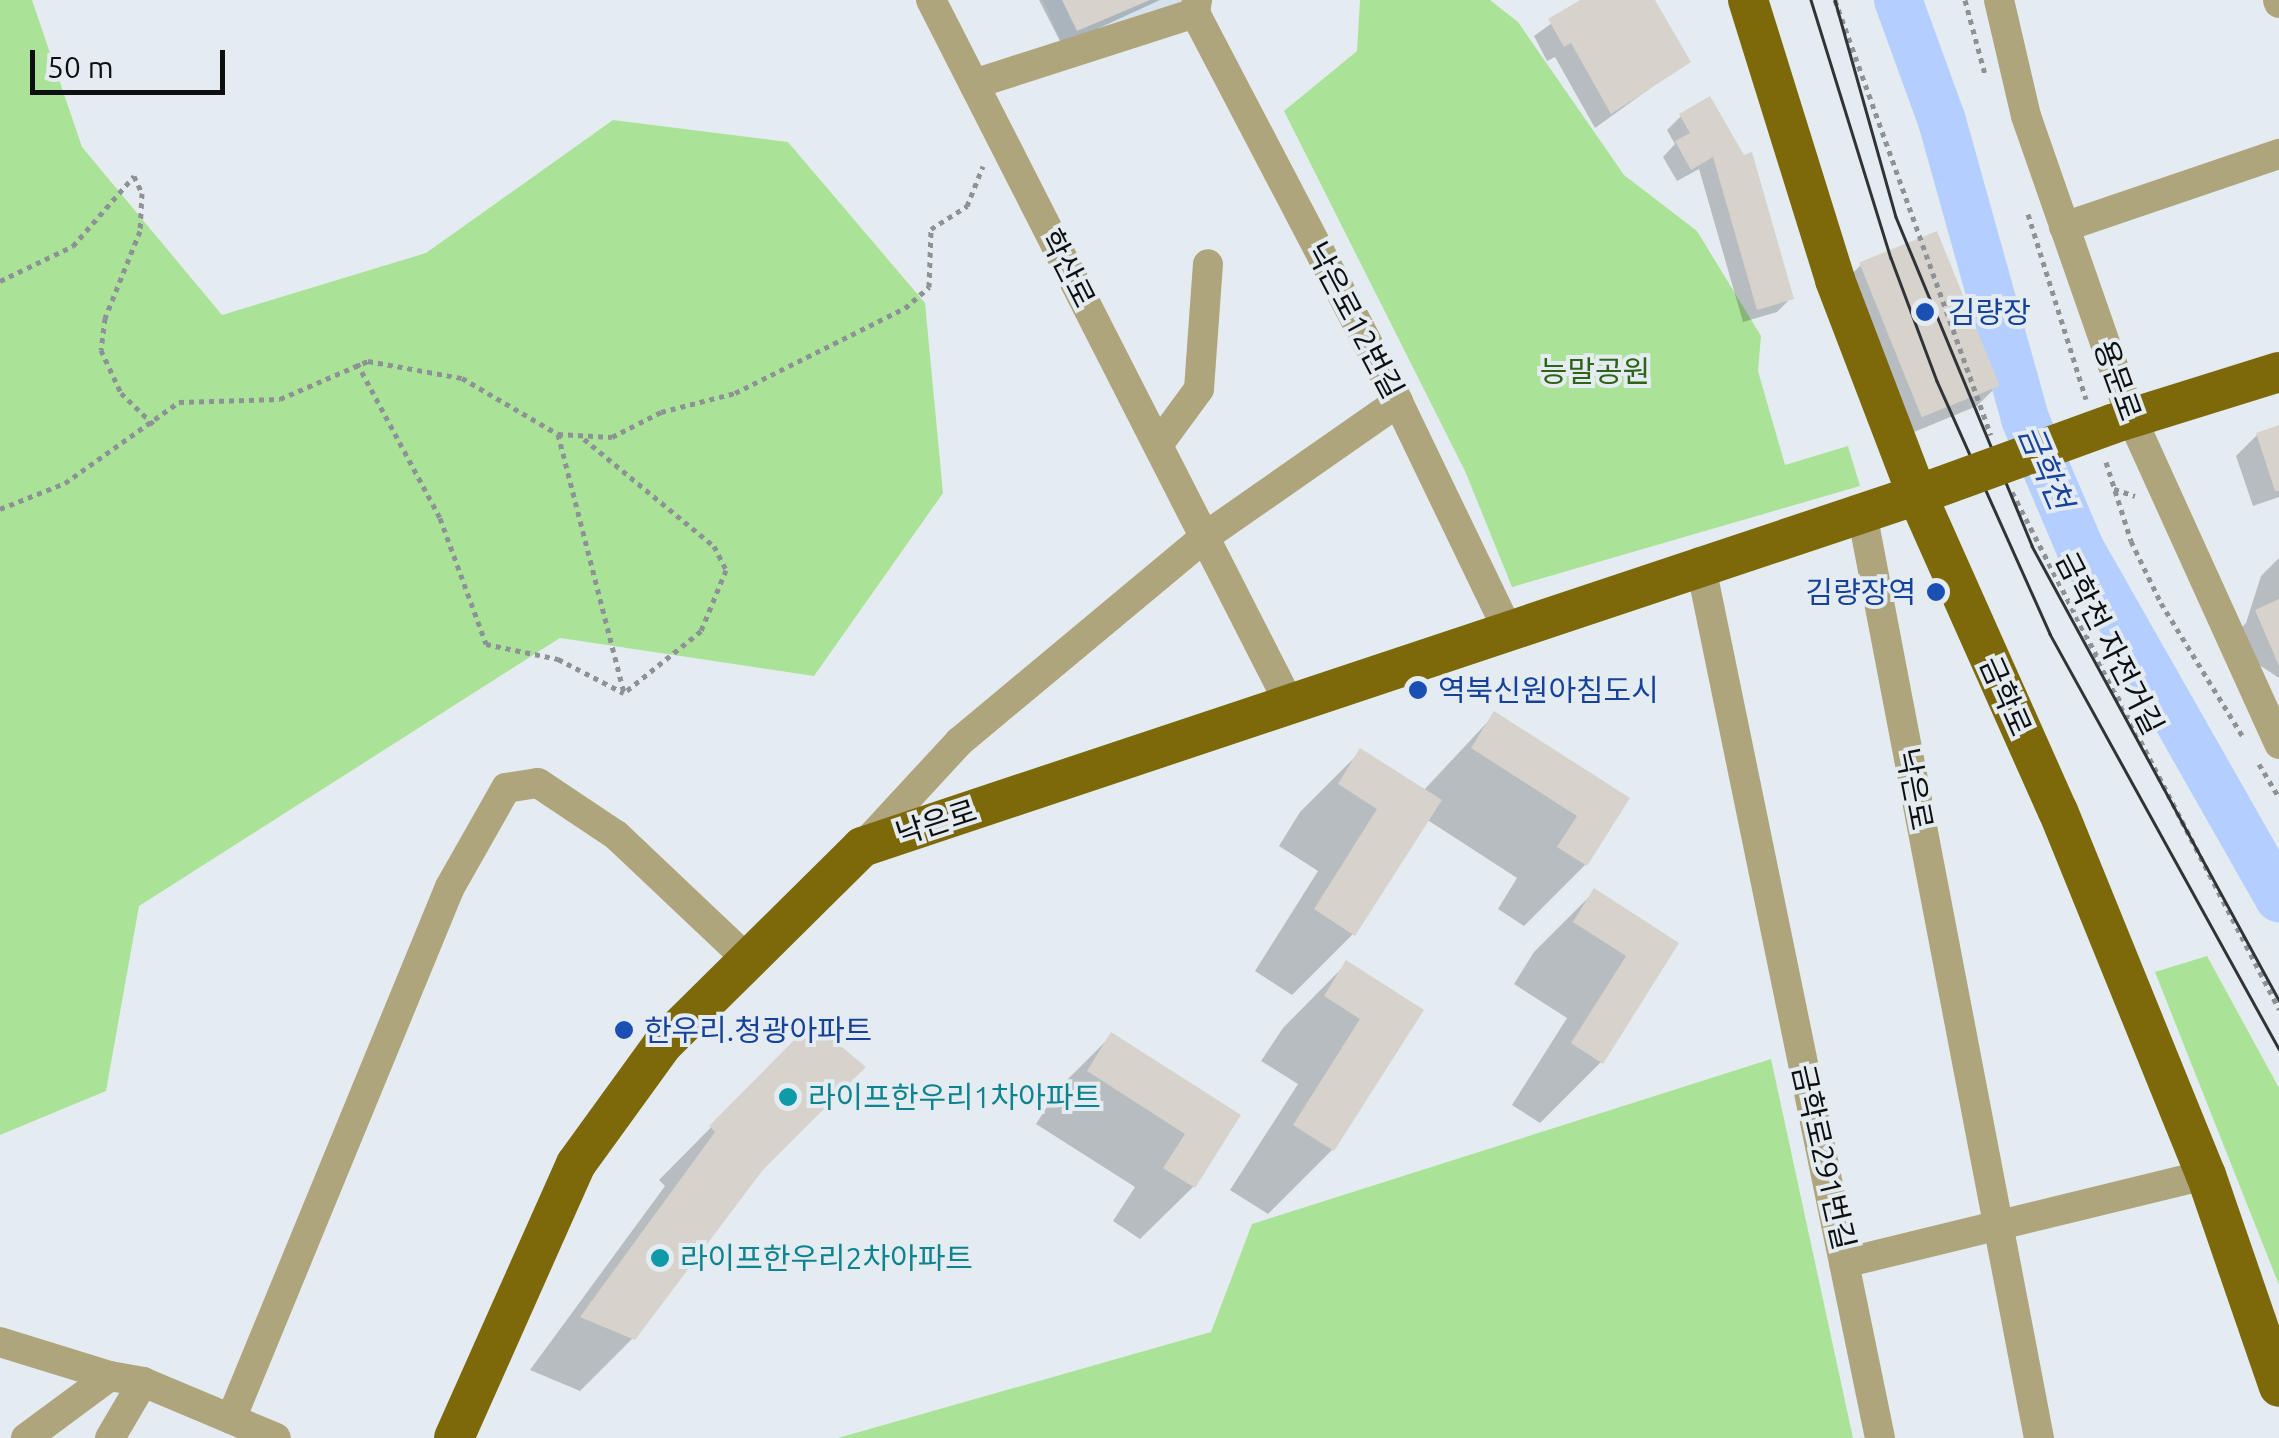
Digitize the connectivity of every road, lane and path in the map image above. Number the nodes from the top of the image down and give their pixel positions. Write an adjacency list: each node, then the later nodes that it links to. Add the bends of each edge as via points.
1 (931, 0): 6 (street, 학산로)
2 (1748, 0): 22 (main road, 금학로, via 1835,280)
3 (1836, 0): 20 (path)
4 (1999, 0): 9 (street, 용문로, via 2026,116)
5 (1196, 7): 6 (street); 14 (street, 낙은로12번길)
6 (974, 84): 7 (street, 학산로)
7 (998, 130): 18 (path, via 976,195 930,229 929,287 905,308 735,394 661,412 612,437); 19 (street, 학산로)
8 (2279, 154): 9 (street)
9 (2064, 227): 15 (street, 용문로)
10 (1208, 264): 19 (street, via 1199,389)
11 (0, 280): 16 (path, via 73,246 134,176 142,193 140,232 104,318 102,350 121,393)
12 (358, 362): 16 (path, via 280,399 195,396); 17 (path, via 462,378); 28 (path, via 440,518 486,644 558,660)
13 (2279, 372): 15 (main road, 낙은로)
14 (1398, 402): 25 (street); 27 (street, 낙은로12번길)
15 (2121, 421): 22 (main road, 낙은로, bridge); 30 (street, 용문로)
16 (154, 424): 23 (path, via 65,483)
17 (558, 434): 18 (path); 28 (path)
18 (584, 439): 28 (path, via 714,546 726,570 701,631)
19 (1158, 445): 25 (street, 학산로)
20 (1997, 451)
21 (2010, 488): 33 (path, 금학천 자전거길)
22 (1917, 494): 24 (main road, 낙은로); 34 (main road, 금학로, via 2058,812)
23 (0, 508)
24 (1862, 513): 26 (main road, 낙은로); 35 (street, 낙은로)
25 (1206, 536): 29 (street, 학산로); 31 (street, via 959,742)
26 (1700, 562): 27 (main road, 낙은로); 36 (street, 금학로291번길)
27 (1508, 631): 29 (main road, 낙은로)
28 (624, 692)
29 (1290, 705): 31 (main road, 낙은로)
30 (2279, 744)
31 (862, 847): 32 (main road, 낙은로)
32 (748, 960): 41 (street, via 616,835 538,782 506,788 450,888); 45 (main road, 낙은로, via 662,1045 576,1164)
33 (2279, 1010)
34 (2206, 1175): 35 (street, 금학로291번길); 40 (main road, 금학로)
35 (1999, 1226): 36 (street, 금학로291번길); 47 (street)
36 (1844, 1262): 46 (street)
37 (0, 1342): 38 (street)
38 (110, 1376): 39 (street); 42 (street)
39 (143, 1382): 41 (street); 43 (street)
40 (2279, 1387)
41 (231, 1419): 44 (street)
42 (26, 1438)
43 (110, 1438)
44 (276, 1438)
45 (454, 1438)
46 (1880, 1438)
47 (2039, 1438)

